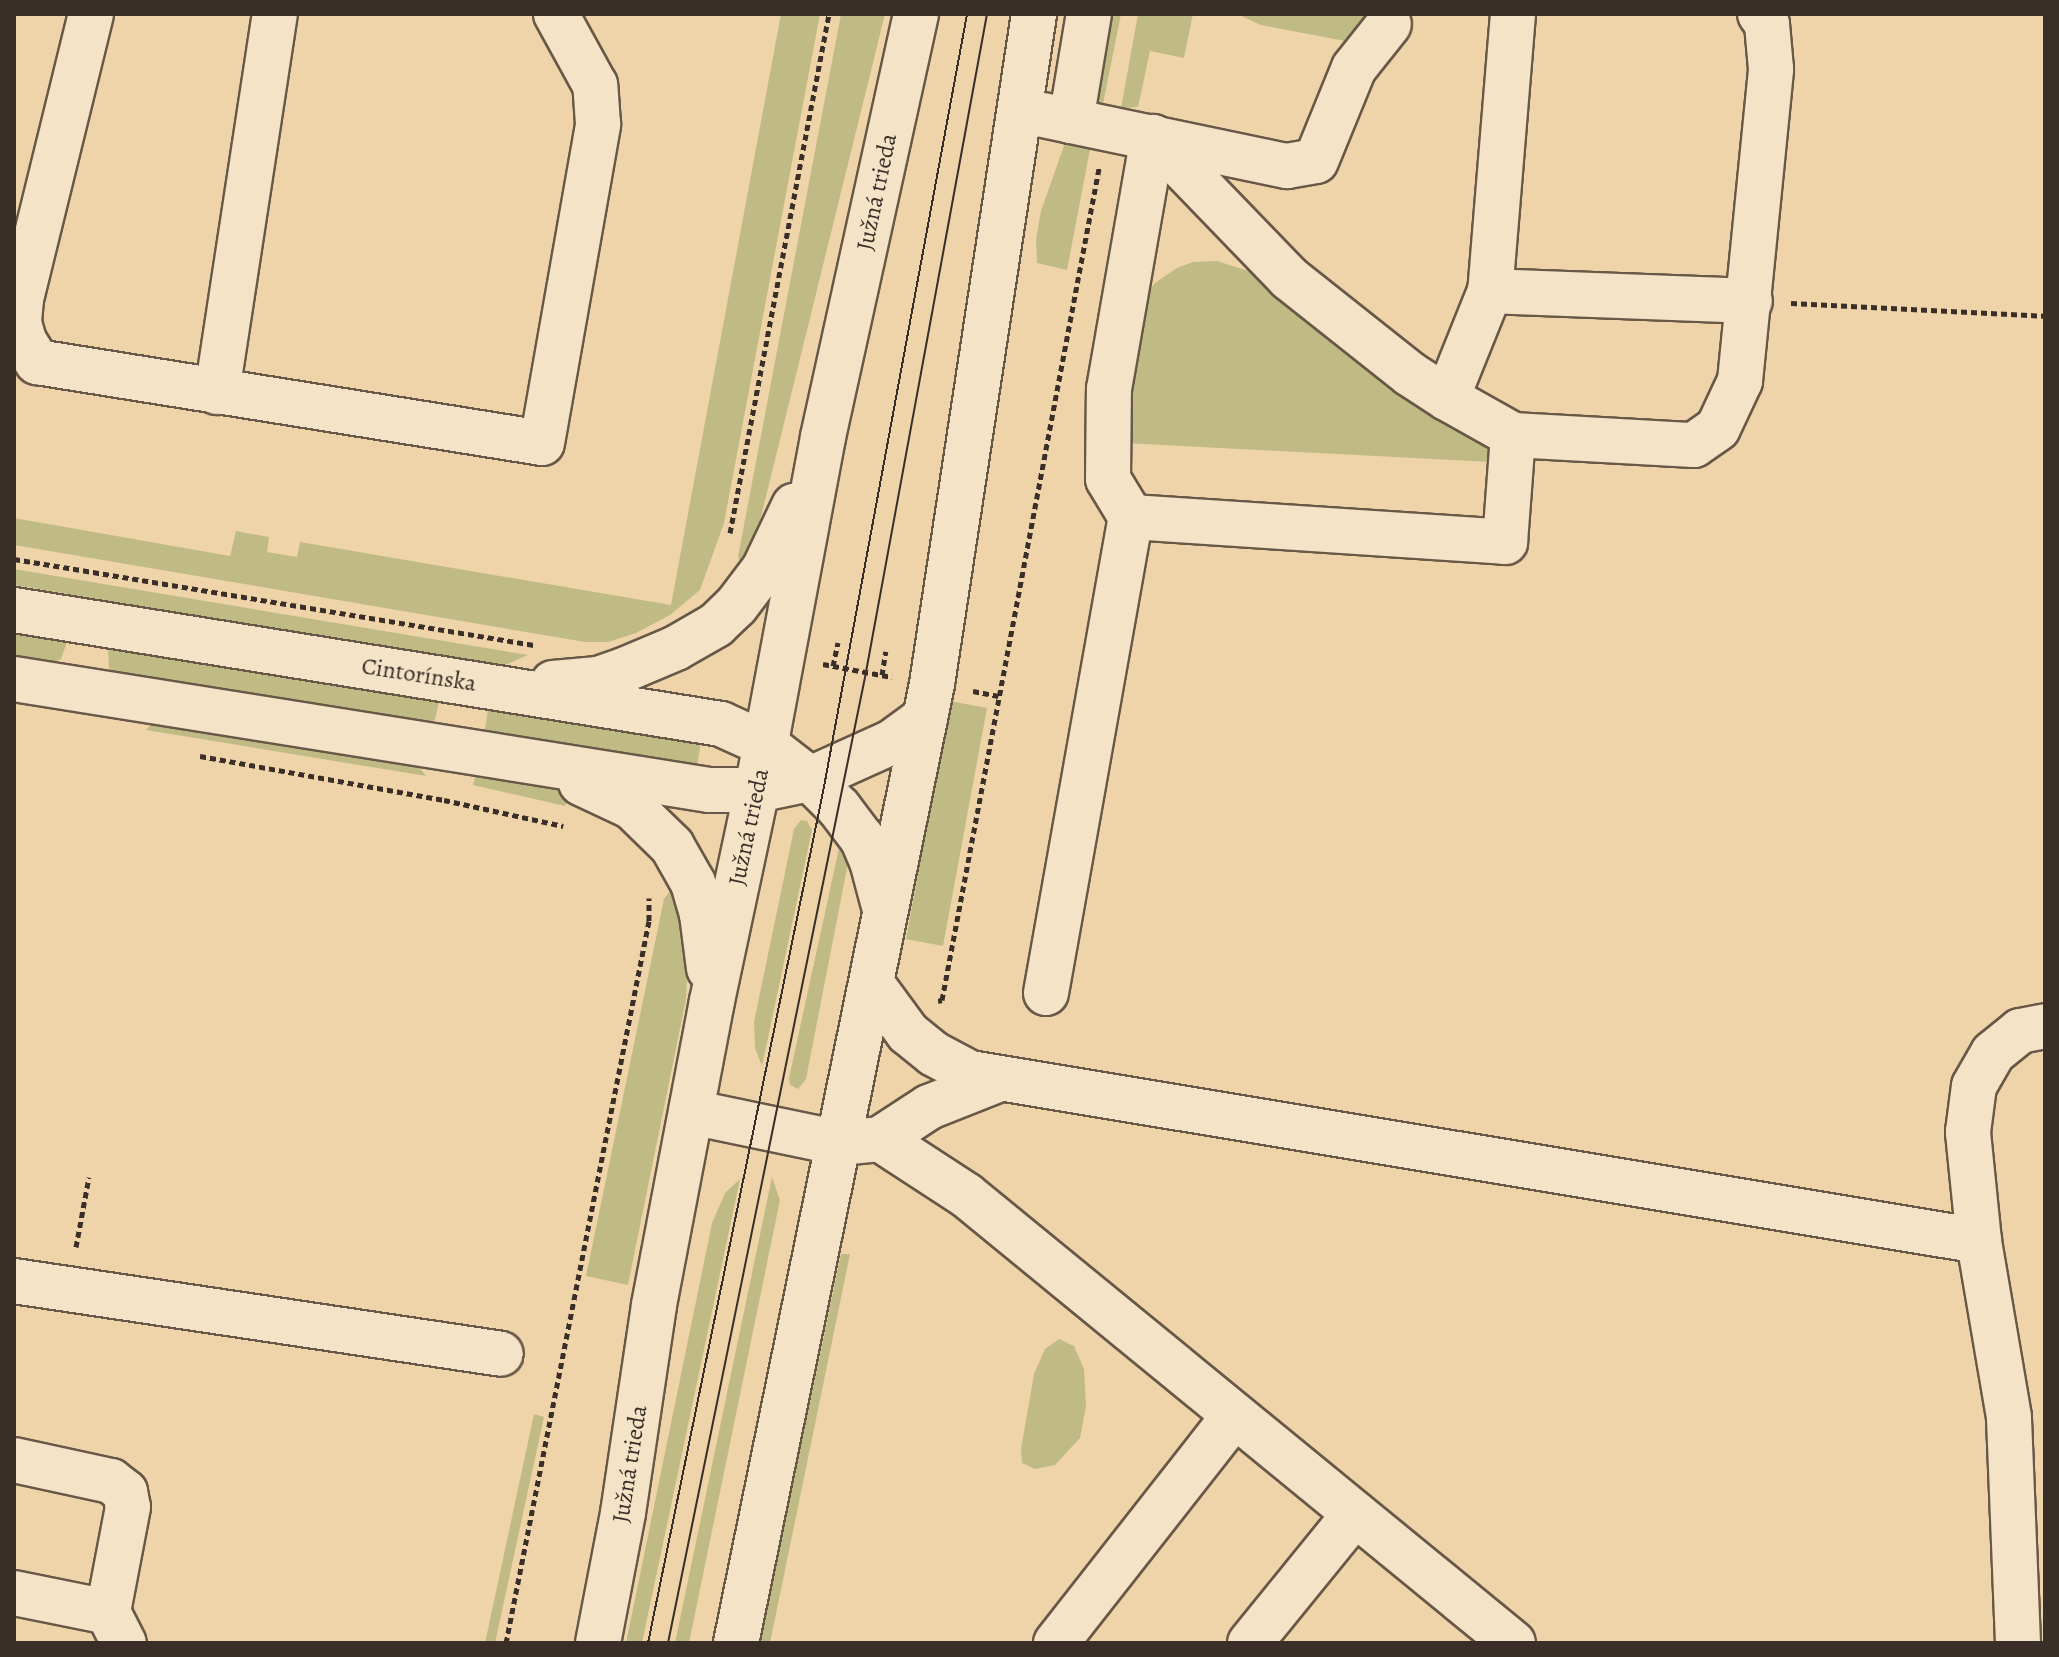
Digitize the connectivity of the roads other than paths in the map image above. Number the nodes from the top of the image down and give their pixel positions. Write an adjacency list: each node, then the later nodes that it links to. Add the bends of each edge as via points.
1 (91, 14): 15 (street, via 21,299 24,341 37,362)
2 (275, 14): 15 (street)
3 (556, 14): 15 (street, via 595,85 598,124 542,443)
4 (916, 14): 18 (street, Južná trieda)
5 (1034, 14): 10 (street)
6 (1089, 14): 11 (street)
7 (1513, 14): 13 (street)
8 (1760, 14): 14 (street, via 1767,24 1771,69)
9 (1389, 24): 12 (street, via 1354,68 1316,161 1287,166)
10 (1017, 110): 11 (street); 25 (street)
11 (1089, 124): 12 (street)
12 (1153, 137): 16 (street, via 1289,278); 19 (street, via 1109,389 1108,479)
13 (1490, 291): 14 (street); 16 (street)
14 (1750, 301): 17 (street, via 1740,381 1718,428 1694,445)
15 (217, 392)
16 (1447, 398): 17 (street)
17 (1513, 435): 19 (street, via 1505,542)
18 (823, 437): 23 (street, via 764,569 716,625 651,660 598,679); 26 (street, Južná trieda)
19 (1131, 517): 33 (street)
20 (14, 610): 21 (street, Cintorínska)
21 (90, 622): 23 (street, Cintorínska); 24 (street)
22 (14, 679): 24 (street)
23 (469, 683): 26 (street, Cintorínska, via 721,724); 27 (street)
24 (80, 690): 27 (street)
25 (929, 701): 29 (street, via 892,742); 31 (street)
26 (765, 744): 29 (street, Cintorínska); 30 (street, Južná trieda)
27 (452, 749): 28 (street)
28 (531, 762): 30 (street, via 709,790); 34 (street, via 632,807 668,839 693,883 702,914)
29 (810, 779): 30 (street); 31 (street, Cintorínska, via 862,838 878,876)
30 (757, 790): 34 (street, Južná trieda)
31 (886, 917): 32 (street)
32 (872, 984): 36 (street, via 908,1033 951,1064); 38 (street)
33 (1046, 993)
34 (712, 1001): 37 (street, Južná trieda)
35 (2045, 1026): 39 (street, via 2020,1031 1993,1053 1974,1086 1968,1132)
36 (1000, 1079): 38 (street); 39 (street)
37 (691, 1112): 38 (street); 47 (street, Južná trieda)
38 (860, 1141): 42 (street, via 966,1195); 48 (street)
39 (1979, 1241): 52 (street, via 2009,1417)
40 (14, 1281): 41 (street)
41 (501, 1354)
42 (1234, 1416): 44 (street); 49 (street)
43 (14, 1460): 46 (street, via 111,1481 125,1492)
44 (1355, 1514): 50 (street); 51 (street)
45 (14, 1593): 46 (street)
46 (116, 1628)
47 (598, 1643)
48 (736, 1643)
49 (1056, 1643)
50 (1250, 1643)
51 (1513, 1643)
52 (2018, 1643)

